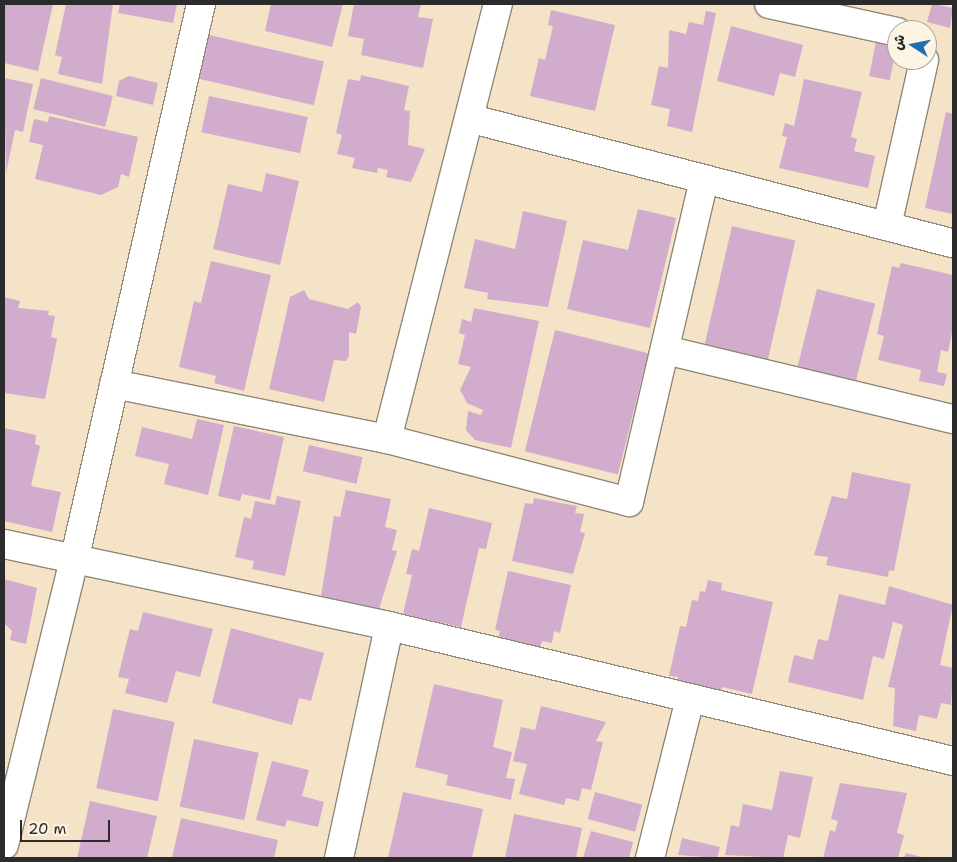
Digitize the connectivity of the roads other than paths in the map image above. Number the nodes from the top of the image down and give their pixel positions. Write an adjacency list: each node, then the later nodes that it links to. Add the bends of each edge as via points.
1 (201, 4): 11 (street)
2 (498, 4): 6 (street)
3 (769, 4): 4 (street)
4 (887, 30)
5 (922, 70): 8 (street)
6 (472, 120): 7 (street); 13 (street)
7 (704, 180): 8 (street); 10 (street)
8 (887, 226): 9 (street)
9 (953, 243)
10 (665, 350): 12 (street); 13 (street, via 629,502)
11 (114, 384): 13 (street); 15 (street)
12 (953, 419)
13 (387, 439)
14 (4, 544): 15 (street)
15 (74, 562): 16 (street); 19 (street)
16 (389, 626): 17 (street); 20 (street)
17 (690, 699): 18 (street); 21 (street)
18 (953, 761)
19 (4, 845)
20 (339, 858)
21 (650, 858)

